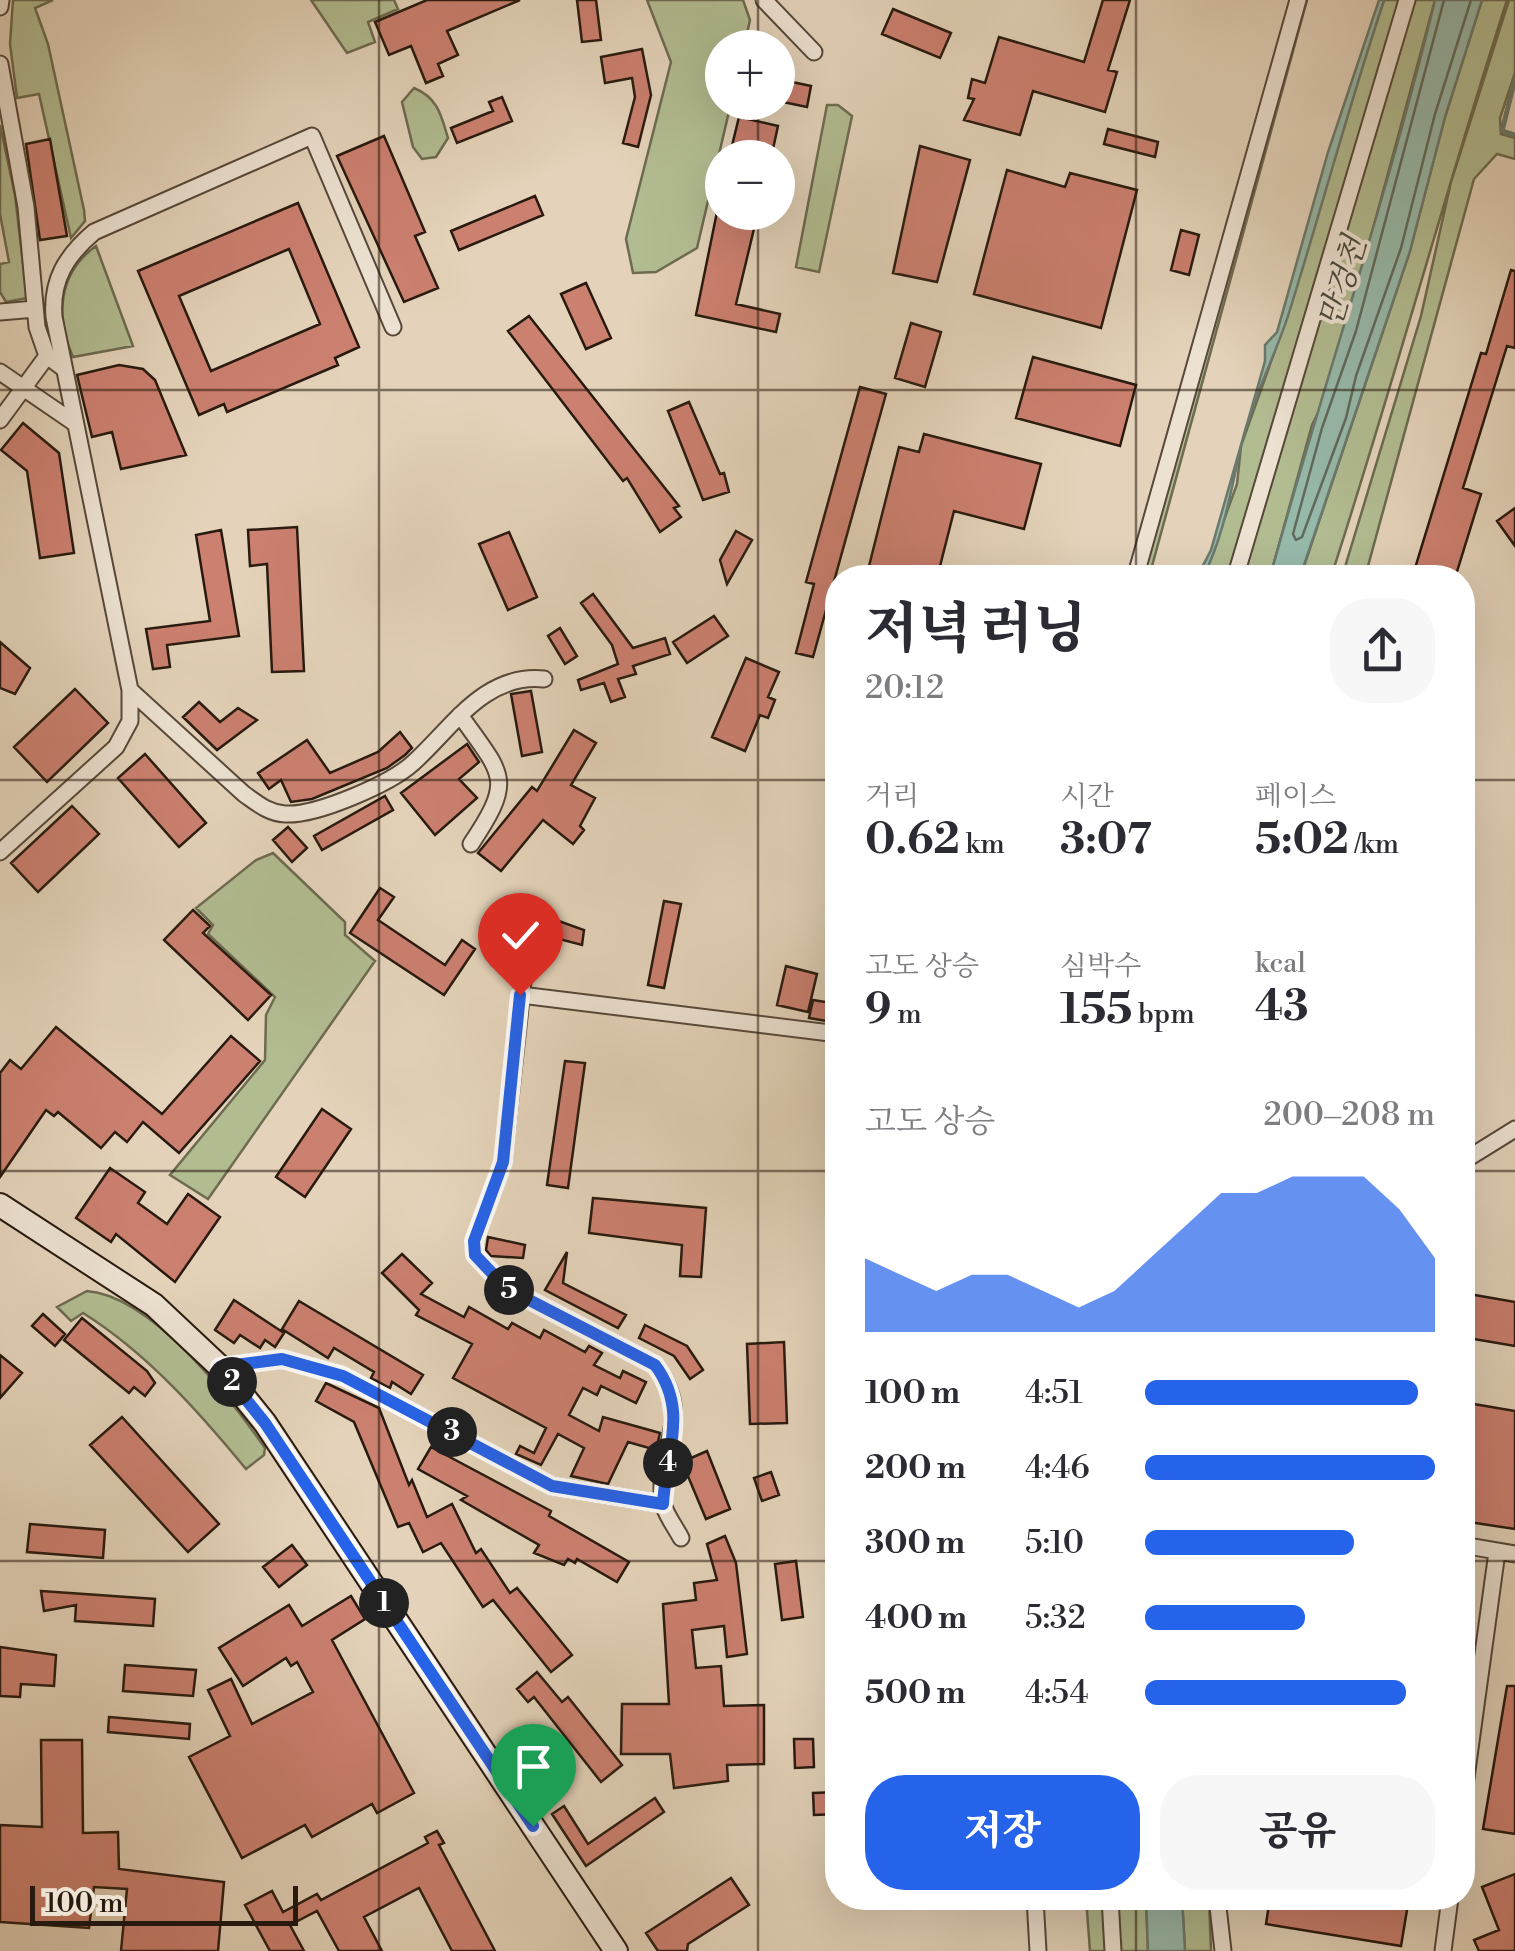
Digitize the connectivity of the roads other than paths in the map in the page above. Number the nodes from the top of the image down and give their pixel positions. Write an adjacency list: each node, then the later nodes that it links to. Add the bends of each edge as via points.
1 (764, 0): 4 (street)
2 (1298, 0): 15 (street)
3 (1407, 0): 16 (street)
4 (814, 52)
5 (0, 64): 6 (street, via 26,207)
6 (35, 309): 7 (street); 9 (street)
7 (0, 312)
8 (393, 328): 10 (street, via 312,136 94,232 72,250 52,294)
9 (46, 356): 10 (street); 12 (street)
10 (63, 368): 14 (street)
11 (0, 372): 12 (street)
12 (23, 388): 13 (street); 14 (street)
13 (0, 420)
14 (73, 422): 18 (street)
15 (1139, 565)
16 (1238, 565)
17 (544, 679): 19 (street, via 510,680)
18 (130, 690): 19 (street, via 244,794 286,814 374,787 411,765); 21 (street, via 130,721 116,747)
19 (460, 714): 20 (street, via 496,765 501,785 499,802)
20 (470, 844)
21 (0, 852)
22 (527, 945): 23 (street)
23 (520, 995): 24 (street); 29 (street, via 503,1162 475,1255 506,1288 655,1365 671,1387 675,1418)
24 (825, 1032)
25 (1515, 1129): 26 (street)
26 (1475, 1154)
27 (0, 1205): 28 (street, via 154,1305)
28 (220, 1367): 29 (street, via 282,1359 343,1376 552,1486); 39 (street, via 265,1423)
29 (663, 1504): 30 (street)
30 (681, 1538)
31 (1475, 1548): 32 (street)
32 (1498, 1552): 33 (street); 34 (street)
33 (1515, 1554)
34 (1475, 1714)
35 (1036, 1910): 40 (street)
36 (1111, 1910): 41 (street)
37 (1218, 1910): 42 (street)
38 (1448, 1910): 43 (street)
39 (616, 1951)
40 (1038, 1951)
41 (1113, 1951)
42 (1222, 1951)
43 (1443, 1951)

